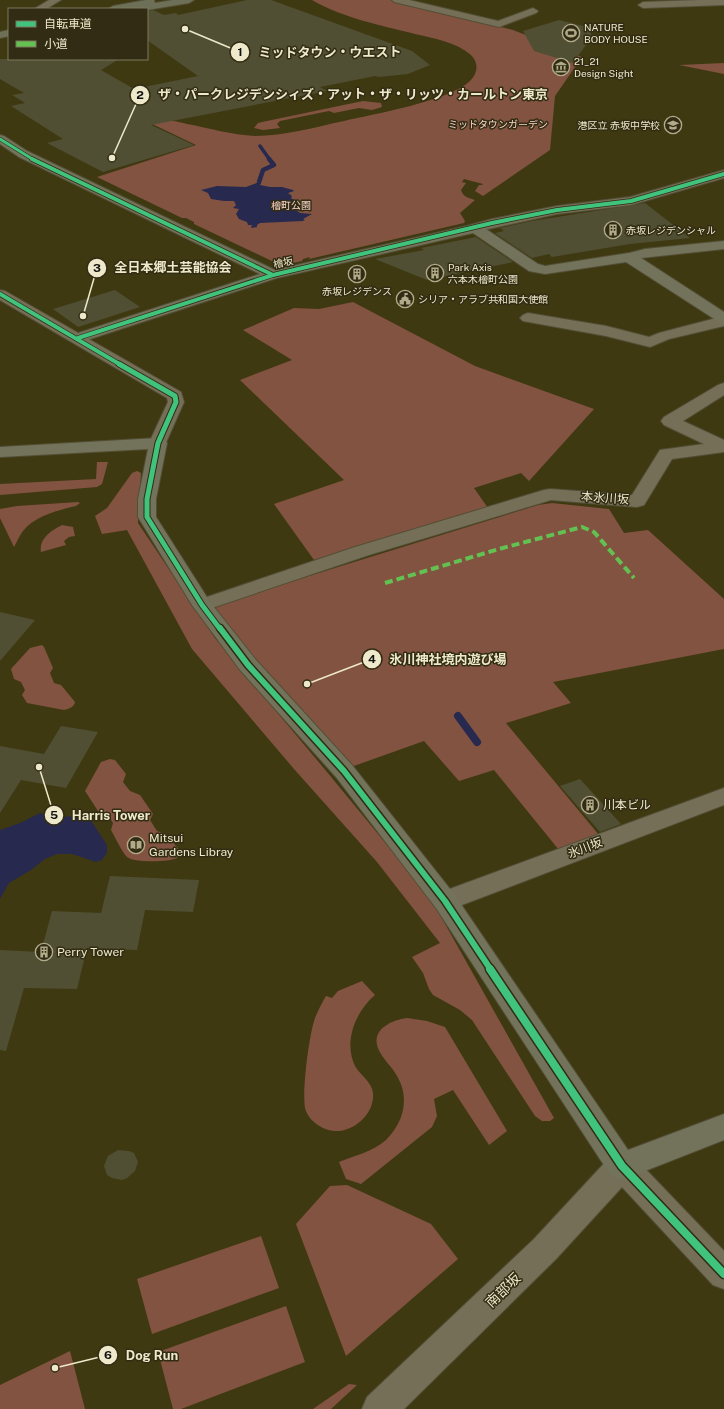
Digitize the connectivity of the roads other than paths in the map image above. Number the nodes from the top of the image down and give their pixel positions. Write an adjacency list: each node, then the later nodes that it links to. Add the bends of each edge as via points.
1 (56, 0): 8 (street)
2 (162, 0): 9 (main road)
3 (189, 0): 10 (main road)
4 (397, 0): 11 (street)
5 (456, 2): 11 (street)
6 (724, 2): 7 (street)
7 (643, 5)
8 (41, 8)
9 (118, 8)
10 (144, 8)
11 (437, 9): 12 (street, via 499,24)
12 (533, 11)
13 (1, 141): 18 (street)
14 (724, 174): 15 (street, via 631,201 557,210)
15 (475, 228): 17 (street, via 540,269 558,269); 18 (street, 檜坂)
16 (724, 245): 17 (street)
17 (629, 257): 21 (street)
18 (273, 275): 22 (street, 檜坂)
19 (0, 294): 22 (street)
20 (528, 318): 21 (street, via 606,331 650,342)
21 (724, 320)
22 (78, 338): 24 (street, via 175,396 176,402)
23 (724, 388): 25 (street, via 670,422)
24 (158, 443): 26 (street); 27 (street, via 147,499 147,518)
25 (724, 447): 27 (street, 本氷川坂, via 666,454 636,501 550,494 362,551)
26 (0, 452)
27 (202, 605): 29 (street, via 248,665 344,771)
28 (724, 796): 29 (street, 氷川坂)
29 (445, 901): 31 (street)
30 (724, 1127): 31 (street)
31 (622, 1166): 32 (street); 33 (street, 南部坂, via 545,1249)
32 (724, 1274)
33 (379, 1409)

